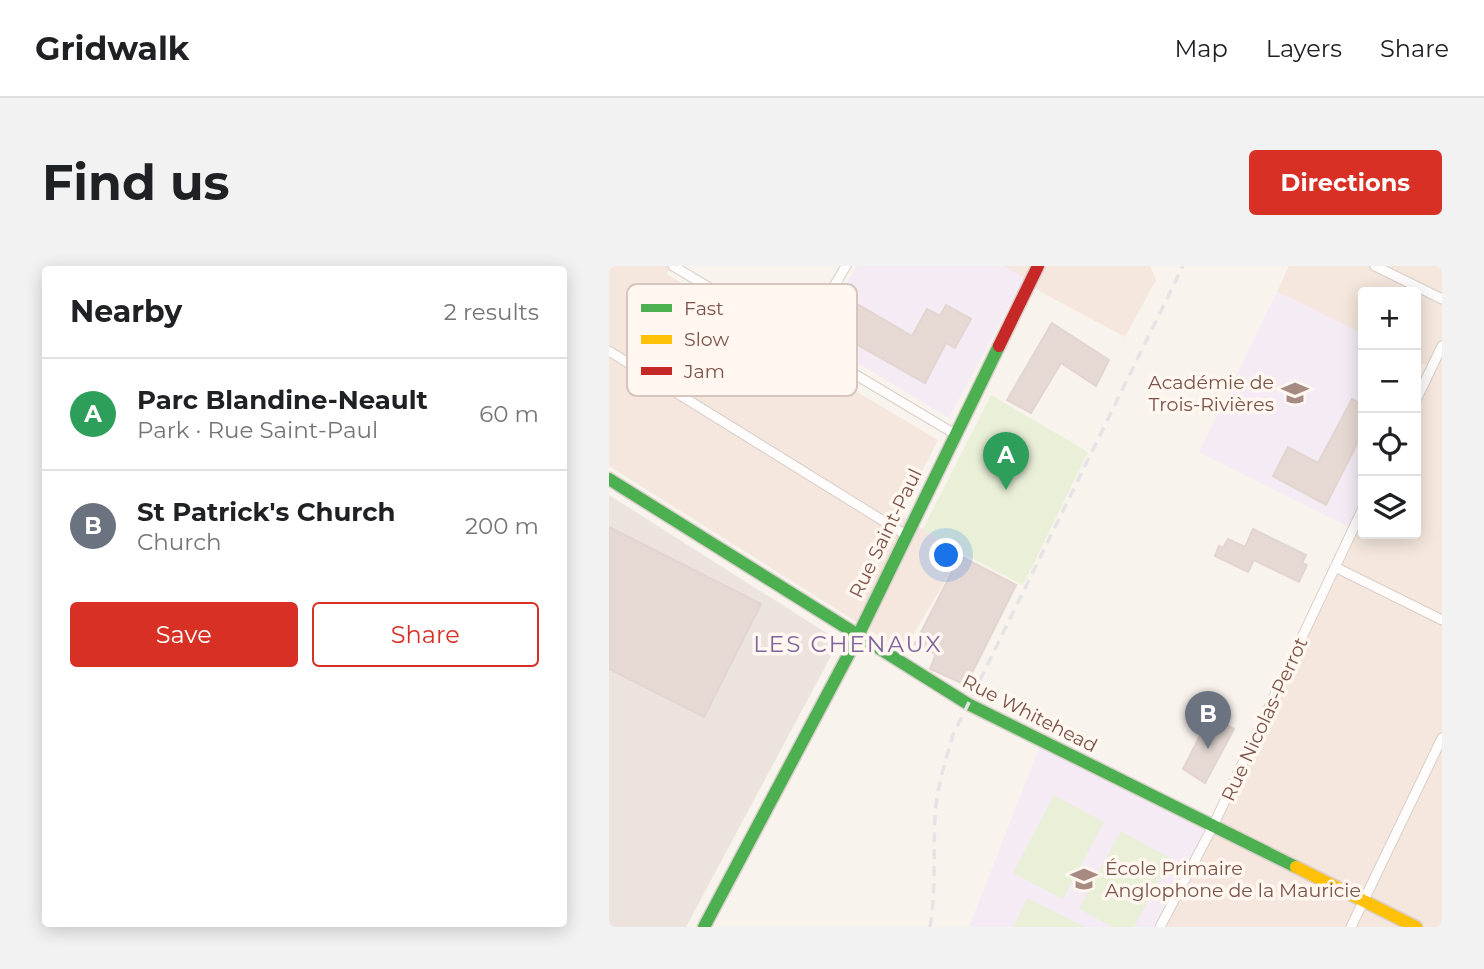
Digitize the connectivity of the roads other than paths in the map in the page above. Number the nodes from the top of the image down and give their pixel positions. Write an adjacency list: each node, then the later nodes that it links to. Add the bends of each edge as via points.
1 (846, 266): 6 (street)
2 (1038, 266): 14 (street, Rue Saint-Paul)
3 (1375, 266): 7 (street)
4 (679, 268): 5 (street)
5 (704, 284)
6 (835, 284)
7 (1442, 299)
8 (1442, 346): 12 (street)
9 (609, 351): 10 (street)
10 (627, 362)
11 (857, 375): 14 (street)
12 (1421, 390)
13 (683, 396): 17 (street)
14 (955, 434): 17 (street, Rue Saint-Paul)
15 (609, 479): 20 (street, Rue Whitehead)
16 (1358, 519): 18 (street, Rue Nicolas-Perrot)
17 (906, 534): 20 (street, Rue Saint-Paul)
18 (1335, 567): 19 (street); 22 (street, Rue Nicolas-Perrot)
19 (1442, 620)
20 (857, 635): 22 (street, Rue Whitehead, via 968,704); 24 (street, Rue Saint-Paul)
21 (1442, 738): 23 (street)
22 (1213, 826): 23 (street, Rue Whitehead); 25 (street, Rue Nicolas-Perrot)
23 (1364, 901): 26 (street); 27 (street, Rue Whitehead)
24 (704, 927)
25 (1160, 927)
26 (1351, 927)
27 (1416, 927)

